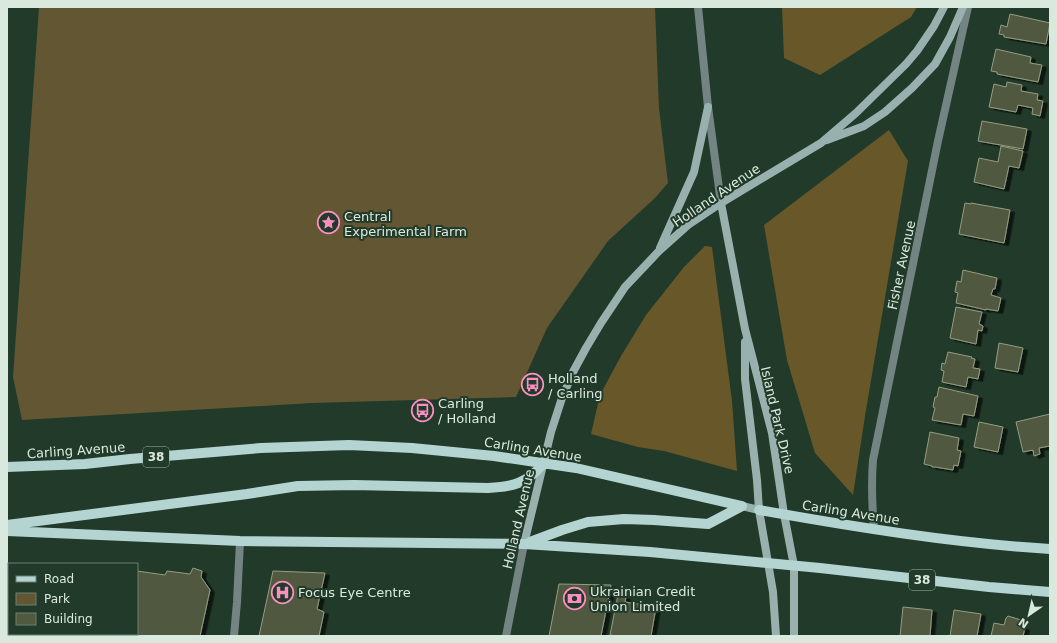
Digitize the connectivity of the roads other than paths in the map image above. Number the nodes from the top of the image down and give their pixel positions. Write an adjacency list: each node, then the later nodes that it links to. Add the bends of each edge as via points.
1 (698, 7): 5 (street)
2 (944, 7): 6 (main road, Holland Avenue, via 926,38 906,64)
3 (963, 7): 6 (main road, Holland Avenue, via 935,64 912,88 885,112 864,126)
4 (968, 7): 16 (street, Fisher Avenue, via 873,460 871,480)
5 (708, 107): 7 (street); 8 (main road, via 694,172)
6 (821, 143): 7 (main road, Holland Avenue)
7 (721, 203): 8 (main road, Holland Avenue, via 688,225); 9 (main road, Island Park Drive)
8 (659, 251): 10 (main road, Holland Avenue, via 626,287 586,348 562,398)
9 (745, 329): 13 (main road, Island Park Drive, via 745,379); 14 (main road, Island Park Drive, via 772,433)
10 (543, 464): 11 (main road, Carling Avenue / 38, via 507,457 349,445 261,448 84,464); 12 (main road, Carling Avenue / 38, via 576,468); 15 (main road, via 526,480 504,487 298,486); 19 (main road, Holland Avenue)
11 (7, 467)
12 (742, 506): 13 (main road, Carling Avenue / 38); 19 (main road, via 708,524 624,519 588,522)
13 (759, 510): 14 (main road, Carling Avenue / 38); 21 (main road, Island Park Drive)
14 (784, 514): 16 (main road, Carling Avenue / 38); 22 (main road, Island Park Drive)
15 (7, 525)
16 (874, 529): 20 (main road, Carling Avenue / 38, via 982,544)
17 (7, 530): 18 (main road, 38)
18 (240, 541): 19 (main road, 38); 24 (street)
19 (524, 544): 21 (main road, 38); 25 (street, Holland Avenue)
20 (1050, 549)
21 (769, 563): 22 (main road, 38); 26 (main road, Island Park Drive)
22 (794, 566): 23 (main road, 38); 27 (main road, Island Park Drive)
23 (1050, 592)
24 (234, 636)
25 (506, 636)
26 (776, 636)
27 (794, 636)

